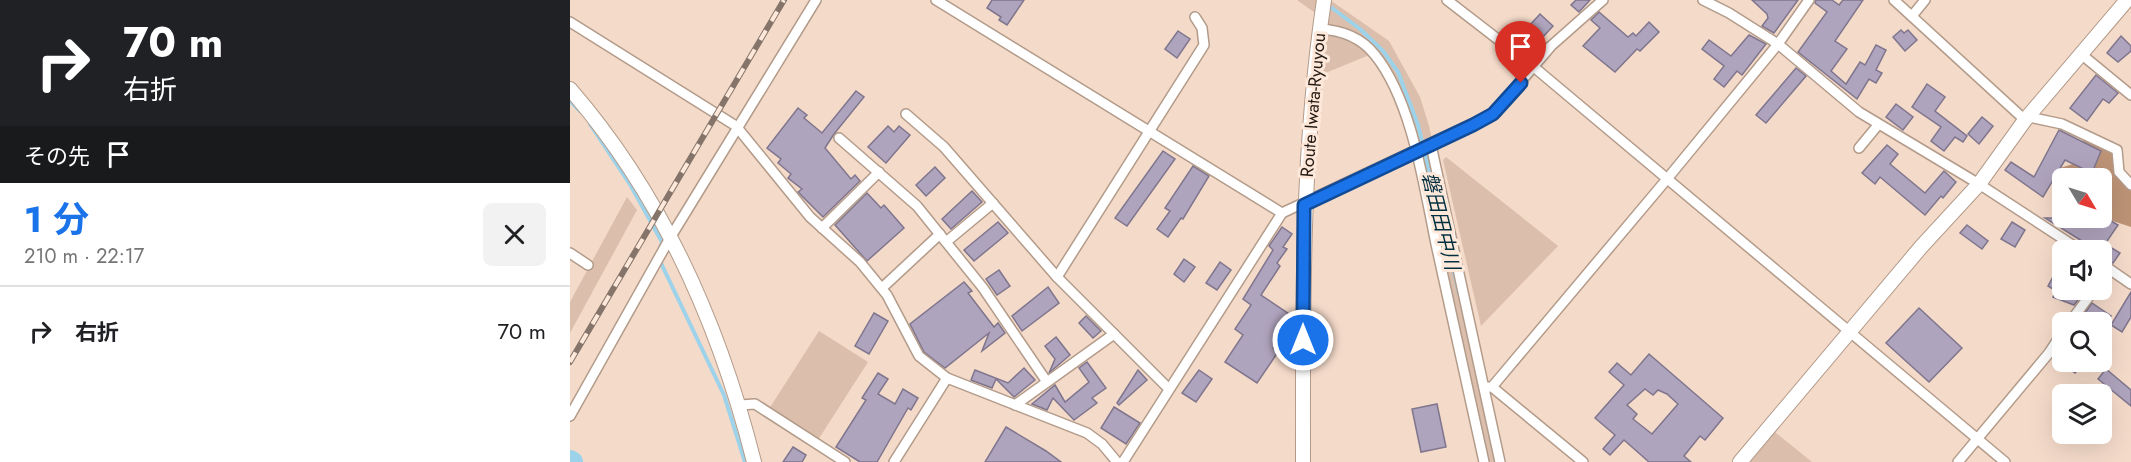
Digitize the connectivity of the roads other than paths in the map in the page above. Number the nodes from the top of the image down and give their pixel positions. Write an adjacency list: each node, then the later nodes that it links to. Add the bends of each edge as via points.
1 (816, 0): 23 (street)
2 (936, 0): 24 (street)
3 (1323, 0): 14 (street, Route Iwata-Ryuyou)
4 (1447, 0): 17 (street)
5 (1603, 0): 17 (street, via 1551,46)
6 (1809, 0): 15 (street)
7 (1894, 0): 12 (street)
8 (1925, 0): 12 (street)
9 (2127, 0): 16 (street)
10 (1706, 1): 15 (street)
11 (1195, 16): 24 (street, via 1202,28 1204,45)
12 (1912, 16): 21 (street)
13 (570, 22): 23 (street)
14 (1319, 29): 28 (street, via 1346,33 1374,53 1392,81); 34 (street, Route Iwata-Ryuyou)
15 (1778, 44): 22 (street); 30 (street)
16 (2081, 54): 19 (street); 21 (street)
17 (1535, 68): 26 (street, via 1493,114); 30 (street)
18 (570, 89): 37 (street, via 638,178)
19 (2131, 95)
20 (906, 114): 33 (street, via 944,147)
21 (2027, 118): 31 (street); 32 (street, via 2062,124 2117,150 2119,172)
22 (1878, 125): 27 (street); 31 (street)
23 (736, 126): 36 (street); 37 (street)
24 (1150, 130): 35 (street); 43 (street)
25 (839, 138): 29 (street)
26 (1431, 145): 28 (street); 51 (street)
27 (1859, 148)
28 (1416, 152): 34 (street); 63 (street)
29 (879, 172): 36 (street); 38 (street, via 917,206)
30 (1667, 179): 46 (street); 51 (street)
31 (1979, 184): 39 (street); 46 (street)
32 (2131, 185)
33 (993, 203): 38 (street); 43 (street)
34 (1304, 205): 35 (street); 62 (street, Route Iwata-Ryuyou)
35 (1282, 213): 52 (street)
36 (822, 228): 45 (street)
37 (670, 238): 53 (street, via 690,277); 55 (street)
38 (943, 238): 45 (street); 50 (street, via 983,288)
39 (2065, 240)
40 (570, 253): 41 (street)
41 (588, 265)
42 (2112, 271): 44 (street)
43 (1057, 277): 47 (street)
44 (2131, 284)
45 (882, 288): 49 (street, via 919,356)
46 (1849, 332): 56 (street); 66 (street)
47 (1114, 334): 50 (street); 52 (street)
48 (2052, 348): 56 (street)
49 (947, 378): 54 (street); 59 (street)
50 (1047, 382): 54 (street)
51 (1488, 387): 64 (street); 65 (street)
52 (1169, 389): 61 (street)
53 (740, 405): 57 (street); 58 (street, via 755,404)
54 (1015, 405): 60 (street, via 1088,433)
55 (570, 416)
56 (1977, 439): 67 (street); 68 (street)
57 (754, 462)
58 (845, 462)
59 (894, 462)
60 (1117, 462)
61 (1123, 462)
62 (1304, 462)
63 (1484, 462)
64 (1500, 462)
65 (1583, 462)
66 (1740, 462)
67 (1958, 462)
68 (2004, 462)

